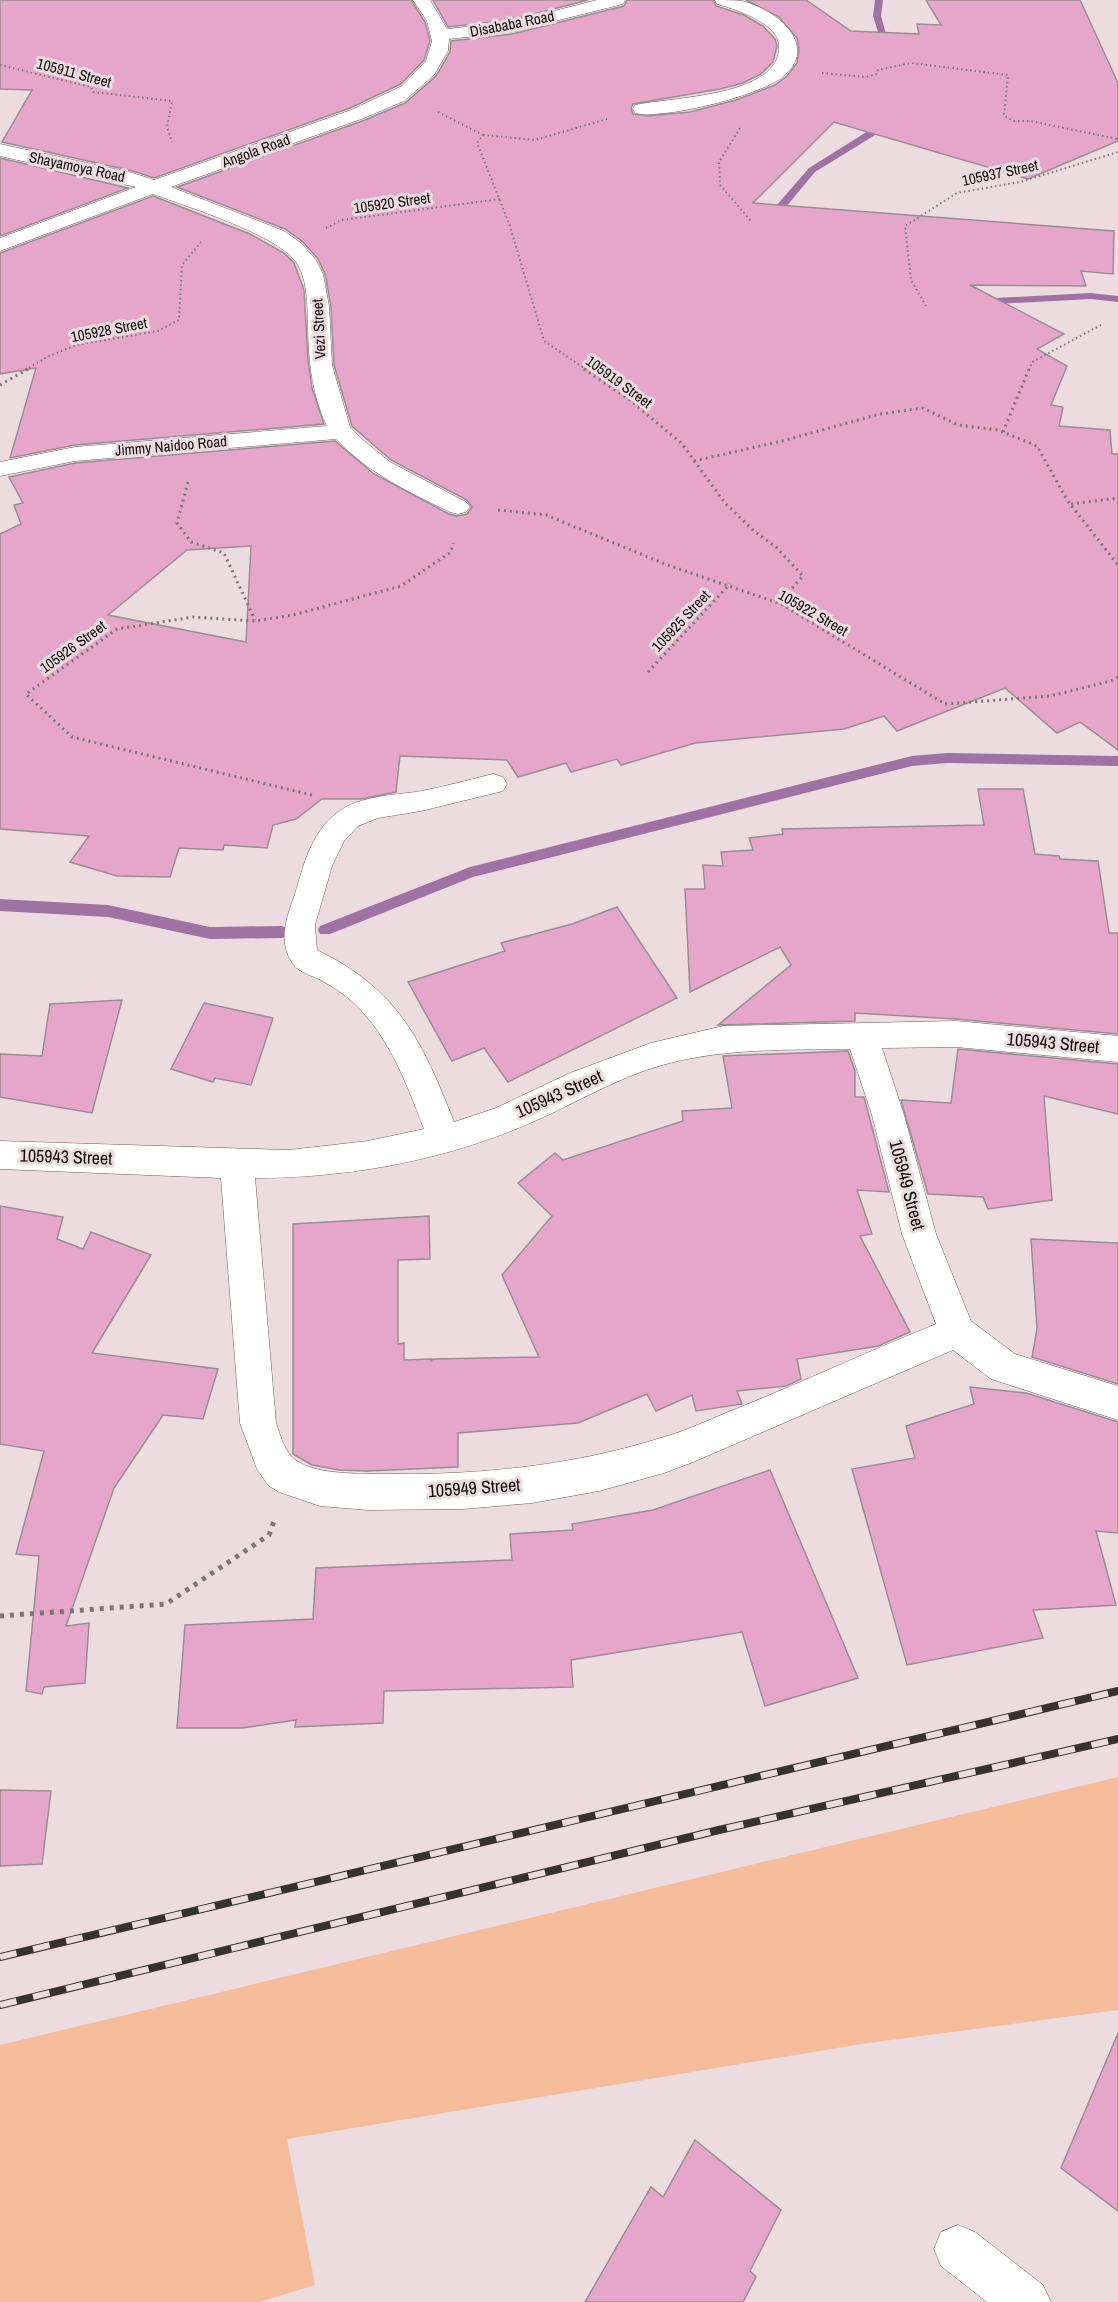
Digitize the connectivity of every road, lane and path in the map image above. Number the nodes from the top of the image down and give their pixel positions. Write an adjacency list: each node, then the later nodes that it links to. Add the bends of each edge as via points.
1 (617, 0): 4 (street, Disababa Road, via 511,27)
2 (723, 0): 6 (street, via 754,11 783,32 788,41)
3 (426, 5): 4 (street)
4 (442, 35): 8 (street, Angola Road, via 440,53 431,67)
5 (0, 65): 14 (path, 105911 Street, via 91,87 93,92 172,101 167,127)
6 (780, 70): 7 (street); 11 (path, via 866,77 878,70 911,63 1008,75 1004,116)
7 (745, 89): 9 (street, via 718,98); 18 (path, via 750,111 719,162 720,185)
8 (403, 93): 10 (path); 14 (street, Angola Road, via 350,117)
9 (642, 109): 10 (path, via 535,140)
10 (483, 135): 16 (path, 105919 Street, via 477,143)
11 (1118, 140)
12 (0, 150): 15 (street, Shayamoya Road, via 108,172)
13 (1118, 152): 21 (path, 105937 Street, via 1020,182 957,193 905,226 911,280)
14 (187, 176): 15 (street, Angola Road)
15 (152, 187): 17 (street, Vezi Street); 20 (street, Angola Road)
16 (500, 199): 19 (path, 105920 Street, via 342,220); 27 (path, 105919 Street, via 544,341 630,400 682,444)
17 (225, 215): 19 (street, Vezi Street, via 277,234); 23 (path, 105928 Street, via 182,265 179,320 158,331 76,345)
18 (751, 221)
19 (292, 244): 24 (street, Vezi Street, via 305,257 317,288 320,361)
20 (0, 245)
21 (926, 306)
22 (1101, 325): 25 (path, via 1032,362)
23 (0, 385)
24 (342, 432): 26 (street, Jimmy Naidoo Road); 31 (street, Vezi Street, via 365,454 407,482)
25 (1003, 432): 27 (path, via 958,425 922,408 880,414); 30 (path, via 1036,446)
26 (199, 443): 28 (street, Jimmy Naidoo Road, via 75,454); 35 (path, via 177,523 191,542 224,553)
27 (694, 461): 34 (path, 105919 Street, via 725,503 777,547 803,576)
28 (0, 469)
29 (1118, 498): 30 (path)
30 (1070, 504): 32 (path)
31 (458, 507): 33 (path, 105922 Street, via 546,515 665,564); 35 (path, 105926 Street, via 452,552 401,586 293,615)
32 (1118, 565)
33 (730, 584): 34 (path, 105922 Street); 36 (path, 105925 Street)
34 (779, 604): 37 (path, 105922 Street, via 945,704 1050,696)
35 (255, 621): 39 (path, 105926 Street, via 193,617 117,628 26,694 72,737)
36 (648, 672)
37 (1118, 677)
38 (493, 784): 39 (street)
39 (378, 808): 42 (street, via 354,815 340,825 319,858 301,914 298,942 305,958 358,987 389,1020 416,1068)
40 (862, 1036): 41 (street, 105943 Street, via 956,1034); 42 (street, 105943 Street, via 723,1039 662,1052 581,1082 506,1119); 45 (street, 105949 Street, via 888,1115 919,1234)
41 (1118, 1049)
42 (444, 1139): 44 (street, 105943 Street, via 368,1155 290,1164)
43 (0, 1155): 44 (street, 105943 Street)
44 (237, 1164): 47 (street, via 258,1423 279,1471)
45 (957, 1332): 46 (street, via 1004,1367); 47 (street, 105949 Street, via 664,1455 558,1481 452,1493 341,1490)
46 (1118, 1403)
47 (291, 1478): 48 (path, via 268,1536 166,1604)
48 (0, 1616)
49 (958, 2249): 50 (street)
50 (1026, 2302)

